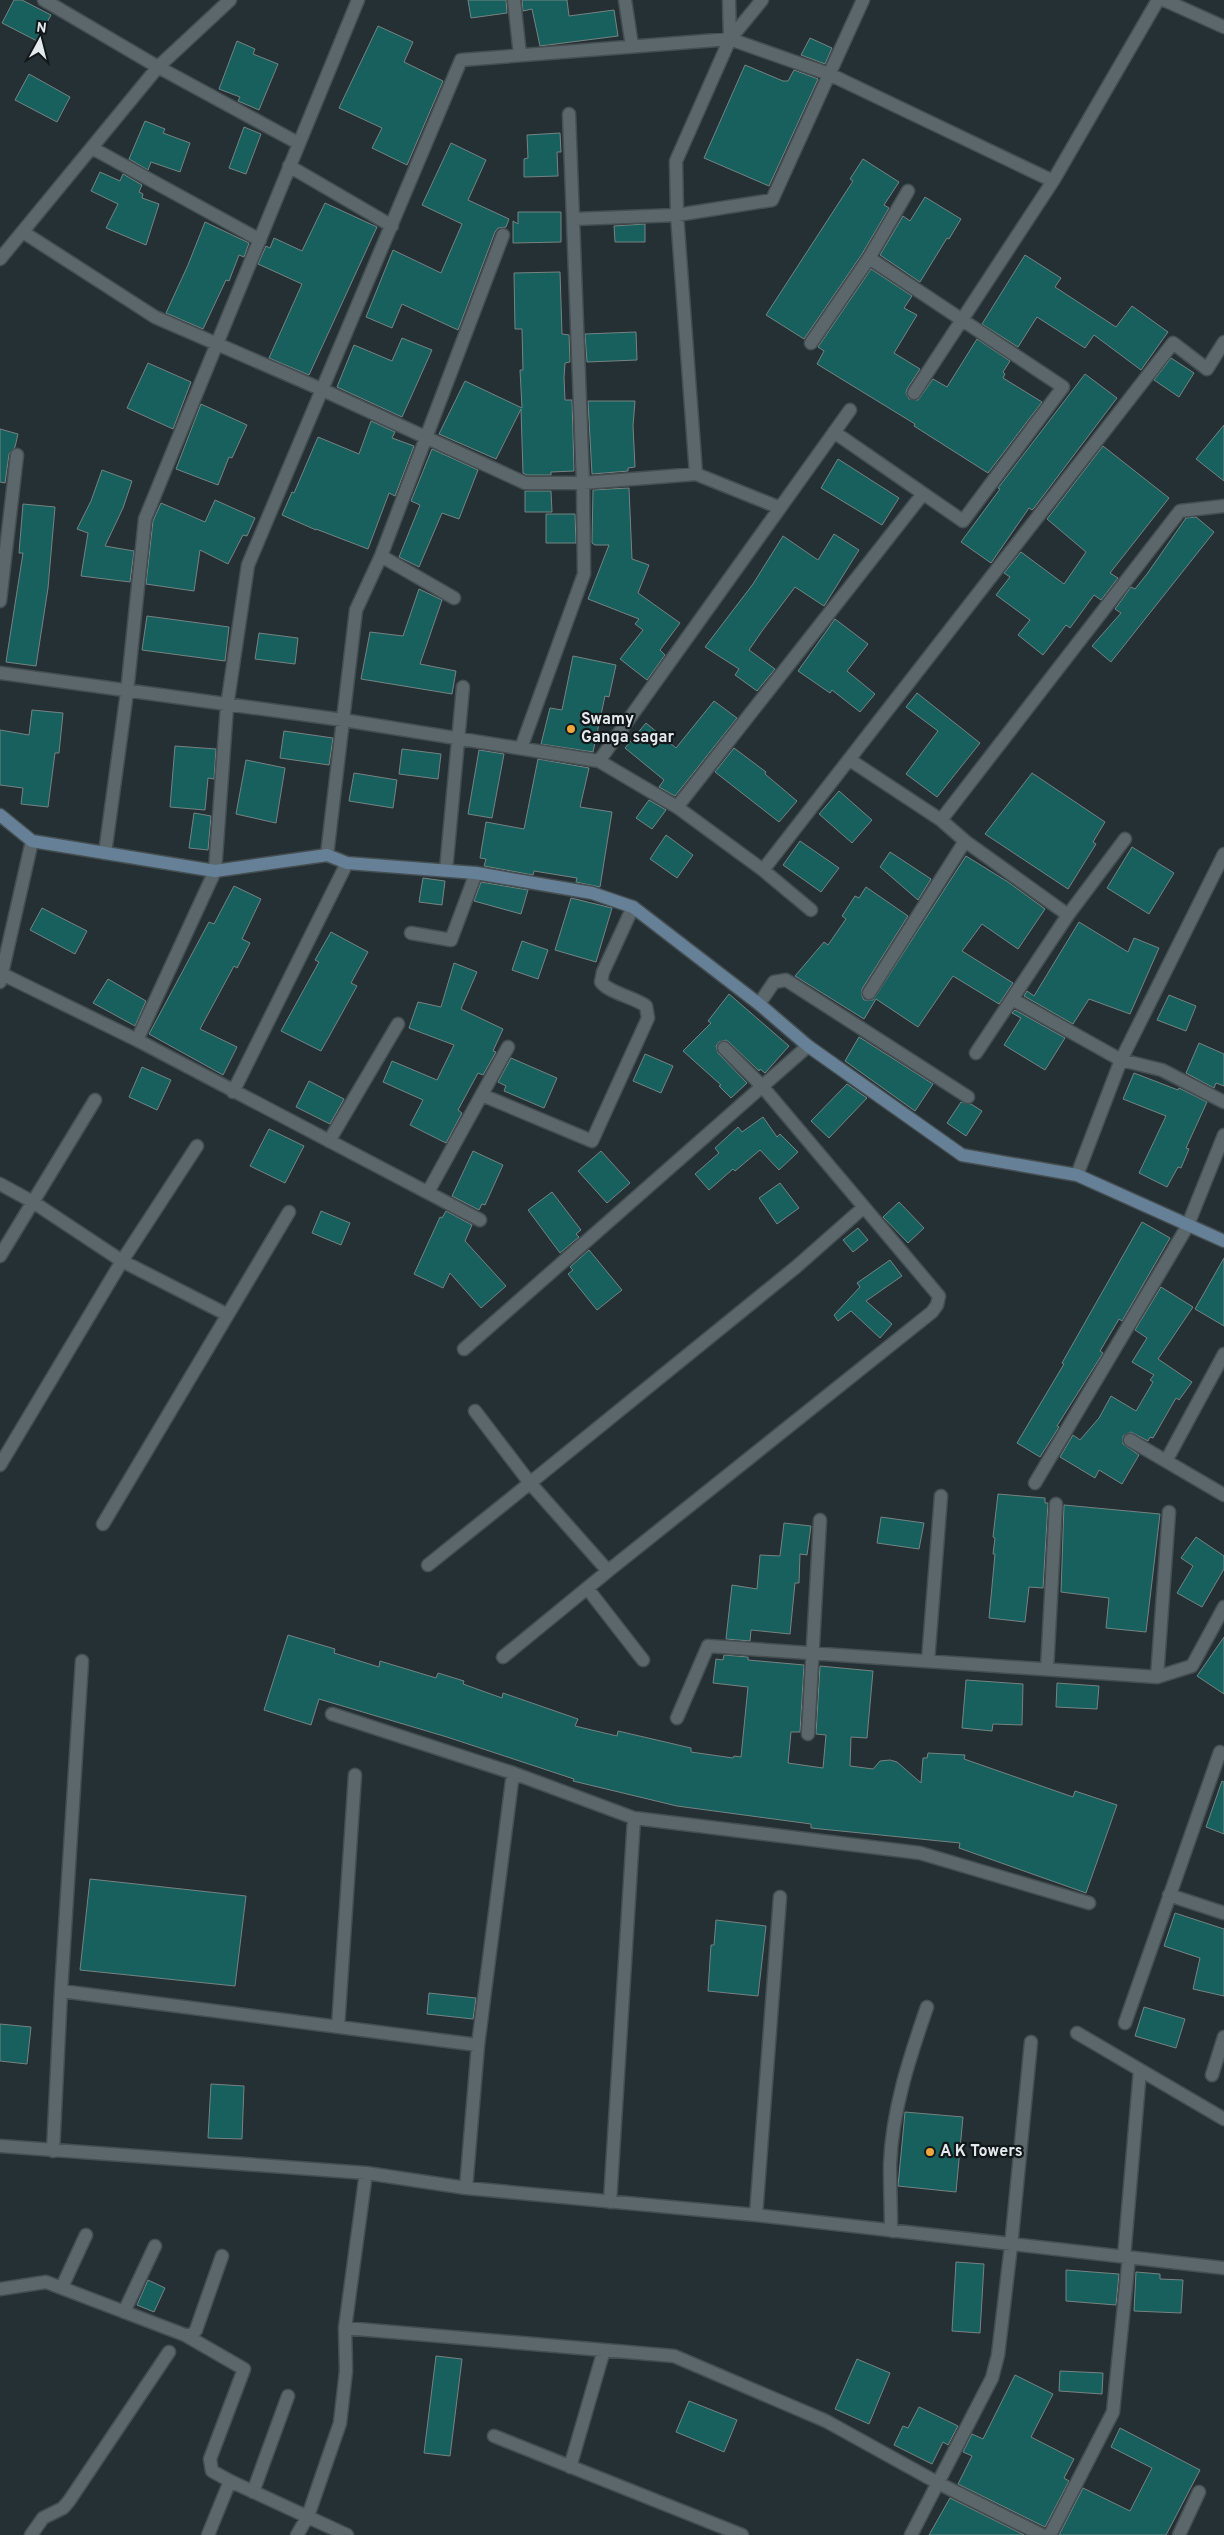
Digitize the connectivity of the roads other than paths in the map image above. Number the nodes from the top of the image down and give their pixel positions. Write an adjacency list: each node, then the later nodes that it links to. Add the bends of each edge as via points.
1 (44, 0): 14 (street)
2 (230, 0): 14 (street)
3 (358, 0): 17 (street)
4 (514, 0): 13 (street)
5 (625, 0): 12 (street)
6 (729, 0): 11 (street)
7 (762, 0): 11 (street)
8 (863, 0): 15 (street)
9 (1165, 1): 10 (street); 20 (street)
10 (1224, 27)
11 (730, 39): 12 (street); 15 (street); 22 (street, via 676,160)
12 (632, 46): 13 (street)
13 (520, 55): 24 (street, via 461,60)
14 (158, 67): 17 (street); 18 (street)
15 (829, 74): 20 (street); 22 (street, via 772,200)
16 (569, 114): 23 (street)
17 (298, 143): 19 (street)
18 (92, 148): 25 (street); 27 (street)
19 (289, 166): 24 (street); 27 (street)
20 (1053, 181): 30 (street)
21 (908, 191): 28 (street)
22 (677, 215): 23 (street); 40 (street)
23 (574, 219): 41 (street)
24 (392, 226): 34 (street)
25 (23, 232): 29 (street); 33 (street, via 154,317)
26 (503, 235): 38 (street)
27 (260, 240): 33 (street)
28 (869, 258): 30 (street); 32 (street)
29 (0, 260)
30 (961, 319): 35 (street); 42 (street, via 1063,387 963,521)
31 (1224, 342): 55 (street, via 1207,369 1173,343)
32 (811, 343)
33 (217, 346): 34 (street); 50 (street, via 145,519)
34 (323, 390): 38 (street); 51 (street, via 248,565)
35 (914, 393)
36 (850, 410): 37 (street)
37 (834, 432): 42 (street); 44 (street)
38 (426, 439): 41 (street, via 525,483); 45 (street)
39 (17, 455): 47 (street)
40 (696, 474): 41 (street); 44 (street)
41 (583, 483): 54 (street, via 584,574)
42 (922, 495): 57 (street)
43 (1224, 506): 59 (street, via 1180,511)
44 (778, 508): 56 (street)
45 (381, 556): 46 (street); 52 (street, via 356,610)
46 (454, 598)
47 (0, 601)
48 (0, 673): 50 (street)
49 (463, 687): 53 (street)
50 (127, 692): 51 (street); 63 (street)
51 (227, 706): 52 (street); 69 (street)
52 (343, 720): 53 (street); 65 (street)
53 (460, 739): 54 (street); 67 (street)
54 (521, 748): 56 (street)
55 (850, 760): 59 (street); 68 (street)
56 (599, 761): 57 (street)
57 (677, 807): 68 (street)
58 (0, 815): 61 (street)
59 (941, 820): 62 (street)
60 (1125, 839): 73 (street)
61 (32, 841): 63 (street); 75 (street)
62 (964, 841): 73 (street); 76 (street)
63 (105, 853): 69 (street)
64 (1224, 854): 85 (street)
65 (327, 855): 66 (street); 69 (street)
66 (347, 863): 67 (street); 87 (street)
67 (446, 870): 70 (street)
68 (763, 870): 72 (street)
69 (214, 871): 80 (street)
70 (476, 873): 71 (street, via 592,894); 74 (street, via 450,940)
71 (633, 907): 78 (street); 88 (street, via 603,972 602,982 606,987 635,997 646,1006 648,1018 592,1141)
72 (811, 910)
73 (1068, 915): 77 (street)
74 (411, 932)
75 (1, 978): 80 (street)
76 (869, 993)
77 (1012, 999): 84 (street); 85 (street)
78 (759, 1004): 81 (street); 89 (street, via 774,982 786,980)
79 (398, 1024): 93 (street)
80 (136, 1040): 87 (street)
81 (808, 1046): 86 (street); 95 (street, via 962,1155)
82 (508, 1047): 88 (street)
83 (724, 1048): 86 (street)
84 (976, 1053)
85 (1121, 1060): 91 (street, via 1162,1070); 95 (street)
86 (762, 1086): 99 (street); 107 (street)
87 (233, 1092): 93 (street)
88 (482, 1095): 97 (street)
89 (968, 1097)
90 (95, 1100): 98 (street)
91 (1224, 1102)
92 (1224, 1135): 102 (street)
93 (329, 1141): 97 (street)
94 (197, 1146): 105 (street)
95 (1077, 1175): 102 (street)
96 (0, 1184): 98 (street)
97 (428, 1192): 101 (street)
98 (33, 1202): 104 (street); 105 (street)
99 (864, 1208): 113 (street); 122 (street, via 939,1296 938,1305)
100 (289, 1212): 106 (street)
101 (480, 1220)
102 (1188, 1227): 103 (street); 114 (street)
103 (1224, 1242)
104 (0, 1256)
105 (122, 1261): 106 (street); 112 (street)
106 (226, 1314): 120 (street)
107 (464, 1348)
108 (1224, 1354): 111 (street)
109 (475, 1411): 113 (street)
110 (1130, 1440): 111 (street)
111 (1166, 1461): 115 (street)
112 (0, 1465)
113 (530, 1483): 121 (street); 122 (street)
114 (1035, 1483)
115 (1224, 1495)
116 (941, 1496): 129 (street)
117 (1056, 1504): 130 (street)
118 (1169, 1512): 131 (street)
119 (820, 1520): 125 (street)
120 (103, 1524)
121 (428, 1565)
122 (608, 1570): 123 (street)
123 (587, 1588): 126 (street); 127 (street)
124 (1224, 1607): 131 (street, via 1192,1666)
125 (812, 1652): 129 (street); 133 (street, via 708,1646); 134 (street)
126 (504, 1657)
127 (643, 1660)
128 (82, 1661): 143 (street)
129 (928, 1661): 130 (street)
130 (1047, 1669): 131 (street)
131 (1157, 1677)
132 (332, 1714): 136 (street)
133 (676, 1718)
134 (808, 1734)
135 (1220, 1752): 139 (street)
136 (513, 1773): 138 (street); 150 (street)
137 (355, 1775): 146 (street)
138 (634, 1818): 141 (street, via 920,1853); 158 (street)
139 (1169, 1895): 142 (street); 145 (street)
140 (780, 1897): 159 (street)
141 (1089, 1903)
142 (1224, 1913)
143 (61, 1991): 146 (street); 155 (street)
144 (927, 2007): 160 (street, via 900,2093 893,2135)
145 (1125, 2023)
146 (338, 2027): 150 (street)
147 (1077, 2033): 151 (street)
148 (1224, 2037): 152 (street)
149 (1031, 2042): 163 (street)
150 (478, 2045): 157 (street)
151 (1140, 2070): 153 (street); 165 (street)
152 (1212, 2074)
153 (1224, 2119)
154 (0, 2146): 155 (street)
155 (53, 2151): 156 (street)
156 (366, 2173): 157 (street); 170 (street)
157 (466, 2188): 158 (street)
158 (610, 2202): 159 (street)
159 (756, 2215): 160 (street)
160 (891, 2231): 163 (street)
161 (86, 2235): 167 (street)
162 (154, 2246): 169 (street)
163 (1011, 2246): 165 (street); 178 (street, via 998,2355 992,2378)
164 (222, 2256): 171 (street, via 196,2330)
165 (1126, 2257): 166 (street); 189 (street, via 1113,2412)
166 (1224, 2268)
167 (62, 2287): 168 (street, via 46,2282); 169 (street)
168 (0, 2289)
169 (124, 2312): 171 (street)
170 (345, 2328): 172 (street); 181 (street, via 346,2371 340,2423)
171 (185, 2335): 177 (street, via 244,2369 210,2459 212,2471)
172 (604, 2350): 176 (street); 178 (street, via 674,2356 826,2421)
173 (169, 2352): 182 (street, via 69,2501 43,2518)
174 (288, 2396): 179 (street)
175 (494, 2436): 176 (street)
176 (570, 2467): 186 (street)
177 (230, 2481): 179 (street); 183 (street)
178 (938, 2482): 187 (street); 188 (street)
179 (253, 2492): 181 (street)
180 (1199, 2492): 190 (street)
181 (308, 2516): 184 (street); 185 (street)
182 (31, 2535)
183 (208, 2535)
184 (297, 2535)
185 (347, 2535)
186 (742, 2535)
187 (911, 2535)
188 (1042, 2535)
189 (1050, 2535)
190 (1178, 2535)

